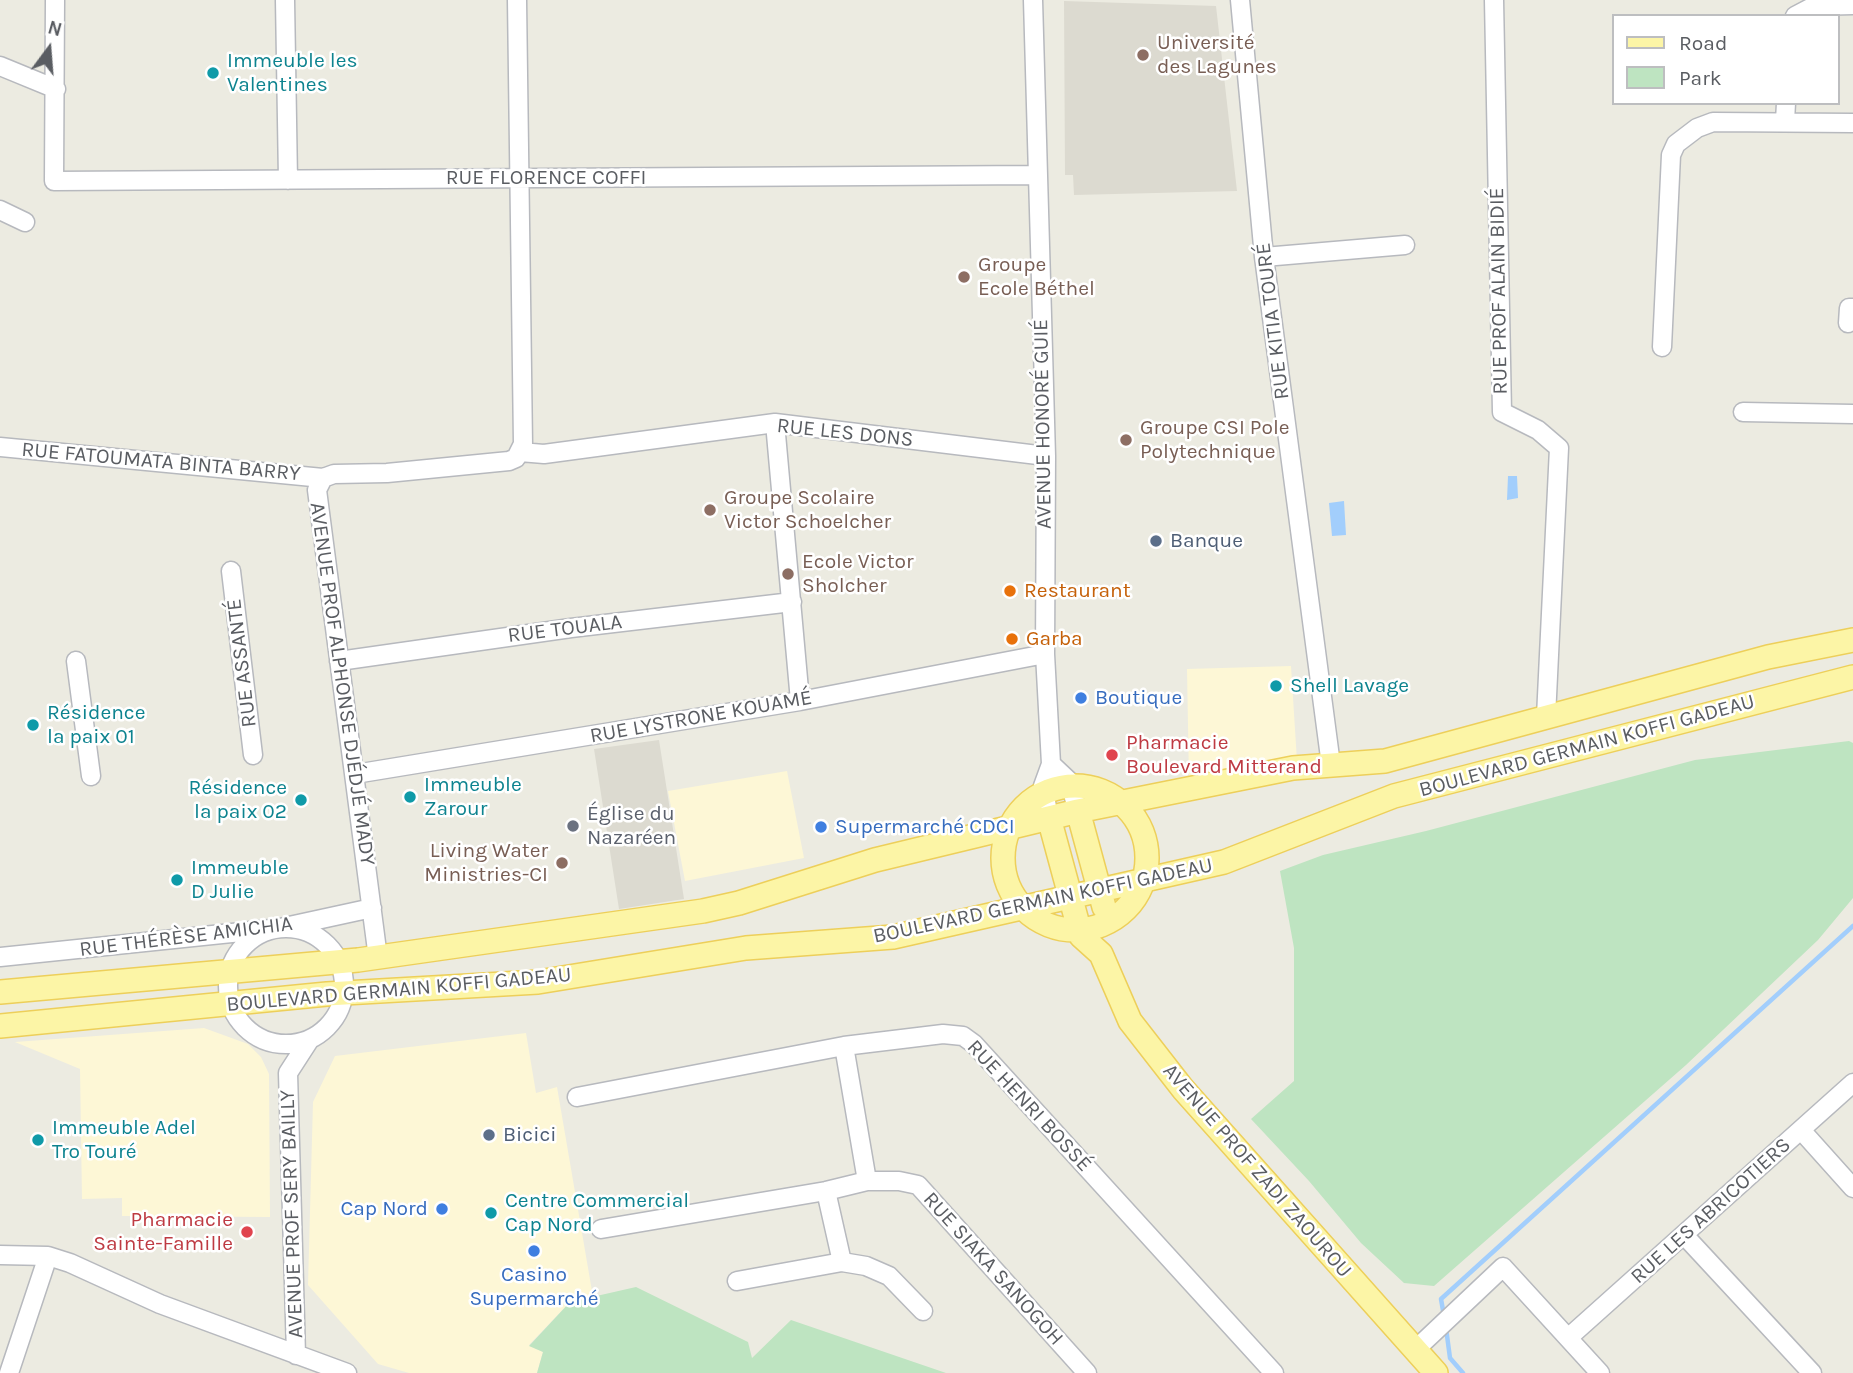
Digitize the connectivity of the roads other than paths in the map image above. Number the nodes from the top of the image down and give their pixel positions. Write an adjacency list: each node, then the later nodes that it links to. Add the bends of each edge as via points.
1 (55, 0): 10 (street)
2 (285, 0): 15 (street)
3 (517, 0): 14 (street)
4 (1033, 0): 13 (street, AVENUE HONORÉ GUIÉ)
5 (1240, 0): 19 (street, RUE KITIA TOURÉ)
6 (1494, 0): 36 (street, RUE PROF ALAIN BIDIÉ, via 1502,412 1538,430 1559,448)
7 (1853, 5): 8 (street, via 1814,6)
8 (1799, 14)
9 (0, 66): 10 (street)
10 (56, 89): 15 (street, RUE FLORENCE COFFI, via 54,181)
11 (1786, 112): 12 (street); 20 (street, via 1713,122 1676,144 1671,155)
12 (1853, 123)
13 (1038, 175): 14 (street, RUE FLORENCE COFFI); 26 (street, AVENUE HONORÉ GUIÉ)
14 (519, 178): 15 (street, RUE FLORENCE COFFI); 25 (street)
15 (288, 180)
16 (0, 210): 17 (street)
17 (25, 222)
18 (1405, 245): 19 (street)
19 (1264, 257): 39 (street, RUE KITIA TOURÉ)
20 (1662, 346)
21 (1744, 412): 22 (street)
22 (1853, 414)
23 (775, 422): 25 (street, RUE LES DONS, via 544,454); 26 (street, RUE LES DONS); 29 (street)
24 (0, 447): 27 (street, RUE FATOUMATA BINTA BARRY)
25 (520, 452): 27 (street, AVENUE PROF ALPHONSE DJÉDJÉ MADY, via 509,461)
26 (1046, 456): 31 (street, AVENUE HONORÉ GUIÉ)
27 (323, 478): 33 (street, AVENUE PROF ALPHONSE DJÉDJÉ MADY, via 317,490)
28 (231, 571): 37 (street, RUE ASSANTÉ)
29 (792, 602): 33 (street, RUE TOUALA); 35 (street)
30 (1853, 640): 36 (main road, BOULEVARD GERMAIN KOFFI GADEAU, via 1768,657)
31 (1045, 654): 35 (street, RUE LYSTRONE KOUAMÉ); 38 (street, AVENUE HONORÉ GUIÉ)
32 (76, 661): 41 (street)
33 (339, 661): 40 (street, AVENUE PROF ALPHONSE DJÉDJÉ MADY)
34 (1853, 677): 48 (main road, BOULEVARD GERMAIN KOFFI GADEAU, via 1394,796 1224,862)
35 (800, 701): 40 (street, RUE LYSTRONE KOUAMÉ)
36 (1546, 717): 39 (main road, BOULEVARD GERMAIN KOFFI GADEAU, via 1385,761)
37 (253, 755)
38 (1051, 764): 42 (street); 43 (street, AVENUE HONORÉ GUIÉ)
39 (1331, 765): 44 (main road, BOULEVARD GERMAIN KOFFI GADEAU, via 1293,768)
40 (355, 774): 51 (street, AVENUE PROF ALPHONSE DJÉDJÉ MADY)
41 (91, 776)
42 (1071, 786): 43 (main road); 44 (main road, via 1099,790); 45 (street)
43 (1044, 793): 46 (street, AVENUE HONORÉ GUIÉ); 47 (main road, via 1021,809)
44 (1121, 802): 45 (main road, BOULEVARD GERMAIN KOFFI GADEAU); 48 (main road, via 1143,836 1147,856)
45 (1078, 811): 46 (main road, BOULEVARD GERMAIN KOFFI GADEAU); 49 (main road)
46 (1049, 818): 47 (main road, BOULEVARD GERMAIN KOFFI GADEAU); 50 (main road)
47 (1010, 828): 52 (main road, via 1004,868 1010,889); 58 (main road, BOULEVARD GERMAIN KOFFI GADEAU, via 875,860 703,911)
48 (1143, 882): 49 (main road, BOULEVARD GERMAIN KOFFI GADEAU); 53 (main road, via 1130,904)
49 (1100, 892): 50 (main road, BOULEVARD GERMAIN KOFFI GADEAU); 53 (main road)
50 (1071, 899): 52 (main road, BOULEVARD GERMAIN KOFFI GADEAU); 55 (main road)
51 (372, 908): 54 (street, RUE THÉRÈSE AMICHIA); 58 (street, AVENUE PROF ALPHONSE DJÉDJÉ MADY)
52 (1025, 909): 55 (main road, via 1051,925); 62 (main road, BOULEVARD GERMAIN KOFFI GADEAU, via 893,937 746,948 538,982)
53 (1107, 921): 55 (main road); 56 (main road, via 1109,931)
54 (280, 928): 57 (street, RUE THÉRÈSE AMICHIA); 59 (street, via 314,935 334,950); 60 (street, via 249,942)
55 (1079, 929): 56 (main road, AVENUE PROF ZADI ZAOUROU)
56 (1101, 954): 83 (main road, AVENUE PROF ZADI ZAOUROU, via 1130,1021 1183,1089)
57 (0, 957)
58 (378, 958): 59 (main road, BOULEVARD GERMAIN KOFFI GADEAU)
59 (340, 962): 60 (main road, BOULEVARD GERMAIN KOFFI GADEAU); 62 (street)
60 (230, 971): 61 (main road, BOULEVARD GERMAIN KOFFI GADEAU); 63 (street)
61 (0, 992)
62 (344, 993): 63 (main road, BOULEVARD GERMAIN KOFFI GADEAU); 65 (street, AVENUE PROF SERY BAILLY, via 329,1026)
63 (230, 1003): 64 (main road, BOULEVARD GERMAIN KOFFI GADEAU); 66 (street, AVENUE PROF SERY BAILLY, via 248,1030)
64 (0, 1026)
65 (310, 1039): 66 (street, via 288,1044); 68 (street, AVENUE PROF SERY BAILLY)
66 (267, 1041): 68 (street, AVENUE PROF SERY BAILLY)
67 (844, 1046): 70 (street, RUE HENRI BOSSÉ); 72 (street); 88 (street, RUE HENRI BOSSÉ, via 943,1034 963,1036 974,1044)
68 (288, 1073): 84 (street, AVENUE PROF SERY BAILLY)
69 (1853, 1083): 71 (street, RUE LES ABRICOTIERS)
70 (577, 1097)
71 (1801, 1130): 73 (street); 76 (street, RUE LES ABRICOTIERS)
72 (867, 1181): 74 (street, RUE SIAKA SANOGOH); 87 (street, RUE SIAKA SANOGOH, via 918,1185)
73 (1853, 1188)
74 (826, 1191): 75 (street, RUE SIAKA SANOGOH); 79 (street)
75 (601, 1229)
76 (1684, 1235): 82 (street, RUE LES ABRICOTIERS); 91 (street)
77 (0, 1255): 78 (street)
78 (48, 1256): 84 (street); 85 (street)
79 (842, 1262): 80 (street); 81 (street, via 890,1276)
80 (737, 1281)
81 (923, 1311)
82 (1568, 1338): 83 (street, via 1503,1267); 90 (street)
83 (1415, 1350): 89 (main road, AVENUE PROF ZADI ZAOUROU)
84 (296, 1355): 86 (street)
85 (9, 1373)
86 (347, 1373)
87 (1087, 1373)
88 (1274, 1373)
89 (1436, 1373)
90 (1600, 1373)
91 (1812, 1373)

